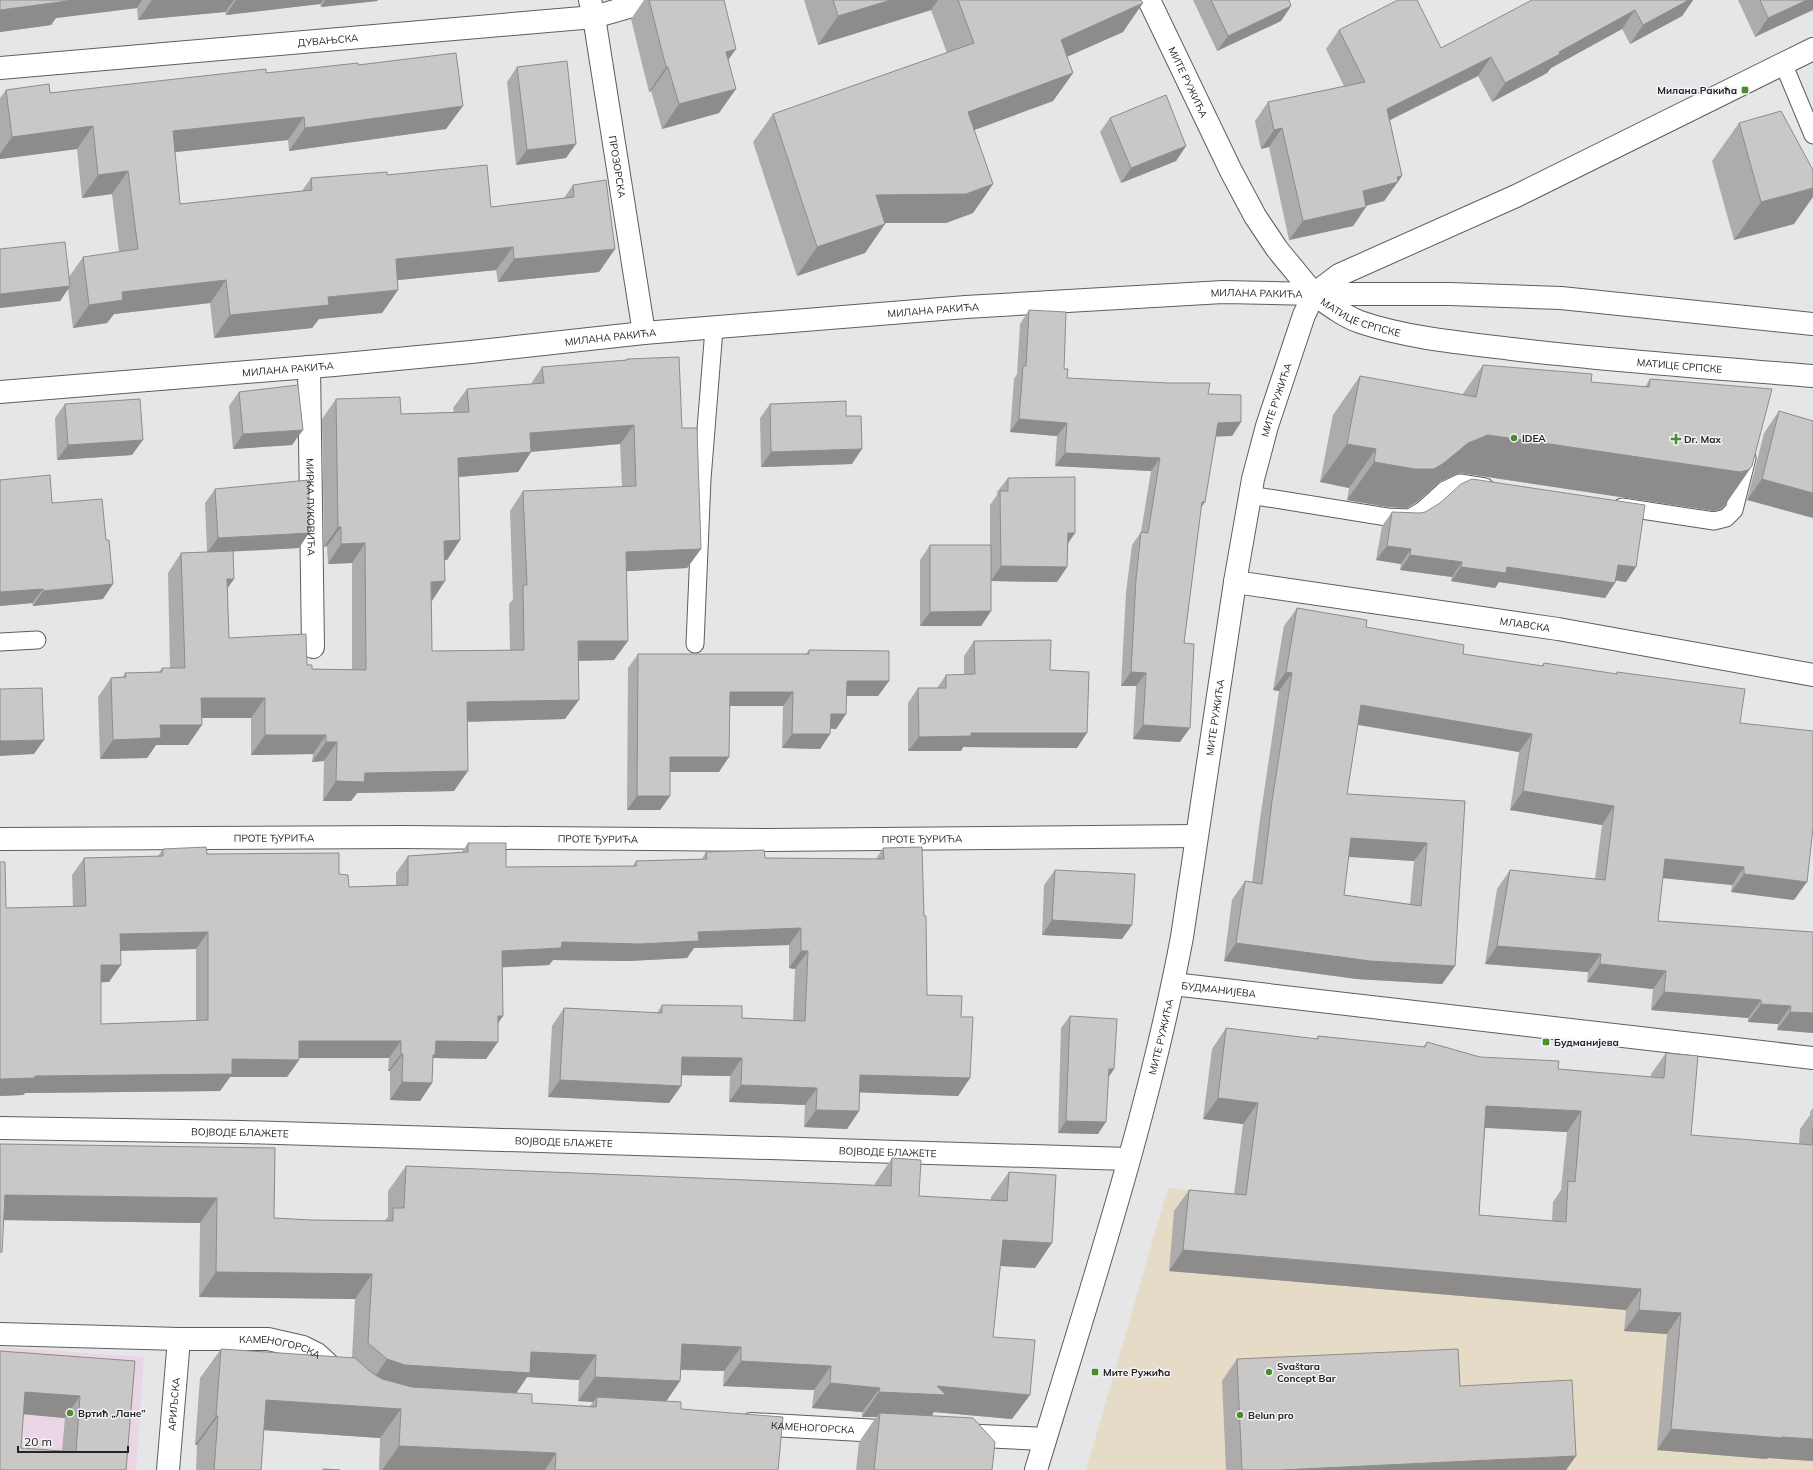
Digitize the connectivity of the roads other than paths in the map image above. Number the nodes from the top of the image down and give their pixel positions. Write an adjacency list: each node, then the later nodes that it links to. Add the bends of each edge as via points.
1 (653, 0): 3 (street, ДУВАЊСКА)
2 (1150, 0): 8 (street, МИТЕ РУЖИЋА, via 1255,216 1277,249)
3 (592, 8): 6 (street, ДУВАЊСКА); 11 (street, ПРОЗОРСКА)
4 (1813, 49): 5 (street, МИЛАНА РАКИЋА)
5 (1783, 64): 7 (lane); 8 (street, МИЛАНА РАКИЋА, via 1516,196 1339,275)
6 (0, 68)
7 (1813, 135)
8 (1314, 294): 9 (street, МАТИЦЕ СРПСКЕ, via 1450,294 1561,298); 10 (street, МИЛАНА РАКИЋА, via 1223,292 1096,299 966,307); 13 (street, МАТИЦЕ СРПСКЕ, via 1336,310 1358,321 1449,342 1767,380); 17 (street, МИТЕ РУЖИЋА, via 1298,329 1262,445)
9 (1813, 324)
10 (714, 329): 11 (street, МИЛАНА РАКИЋА); 22 (lane, via 702,479)
11 (644, 333): 12 (street, МИЛАНА РАКИЋА)
12 (309, 367): 14 (street, МИЛАНА РАКИЋА); 23 (street, МИРКА ЛУКОВИЋА)
13 (1813, 376)
14 (0, 392)
15 (1751, 441): 18 (lane, via 1734,510 1726,518 1714,521)
16 (1498, 488): 17 (lane, via 1460,483 1445,490 1410,518 1387,517)
17 (1250, 495): 19 (street, МИТЕ РУЖИЋА)
18 (1606, 505)
19 (1234, 582): 24 (street, МЛАВСКА, via 1558,629); 25 (street, МИТЕ РУЖИЋА)
20 (36, 640): 21 (lane)
21 (0, 642)
22 (695, 644)
23 (313, 647)
24 (1813, 675)
25 (1196, 836): 26 (street, ПРОТЕ ЂУРИЋА, via 768,840 401,837); 27 (street, МИТЕ РУЖИЋА)
26 (0, 839)
27 (1173, 984): 28 (street, БУДМАНИЈЕВА); 30 (street, МИТЕ РУЖИЋА)
28 (1813, 1058)
29 (0, 1128): 30 (street, ВОЈВОДЕ БЛАЖЕТЕ, via 258,1133)
30 (1128, 1159): 37 (street, МИТЕ РУЖИЋА)
31 (0, 1334): 32 (street, КАМЕНОГОРСКА)
32 (179, 1339): 33 (street, КАМЕНОГОРСКА, via 268,1339 291,1343 317,1354); 38 (street, АРИЉСКА)
33 (356, 1388)
34 (728, 1423): 35 (street, КАМЕНОГОРСКА)
35 (918, 1433)
36 (942, 1434): 37 (street)
37 (1045, 1439): 39 (street, МИТЕ РУЖИЋА)
38 (168, 1470)
39 (1036, 1470)

